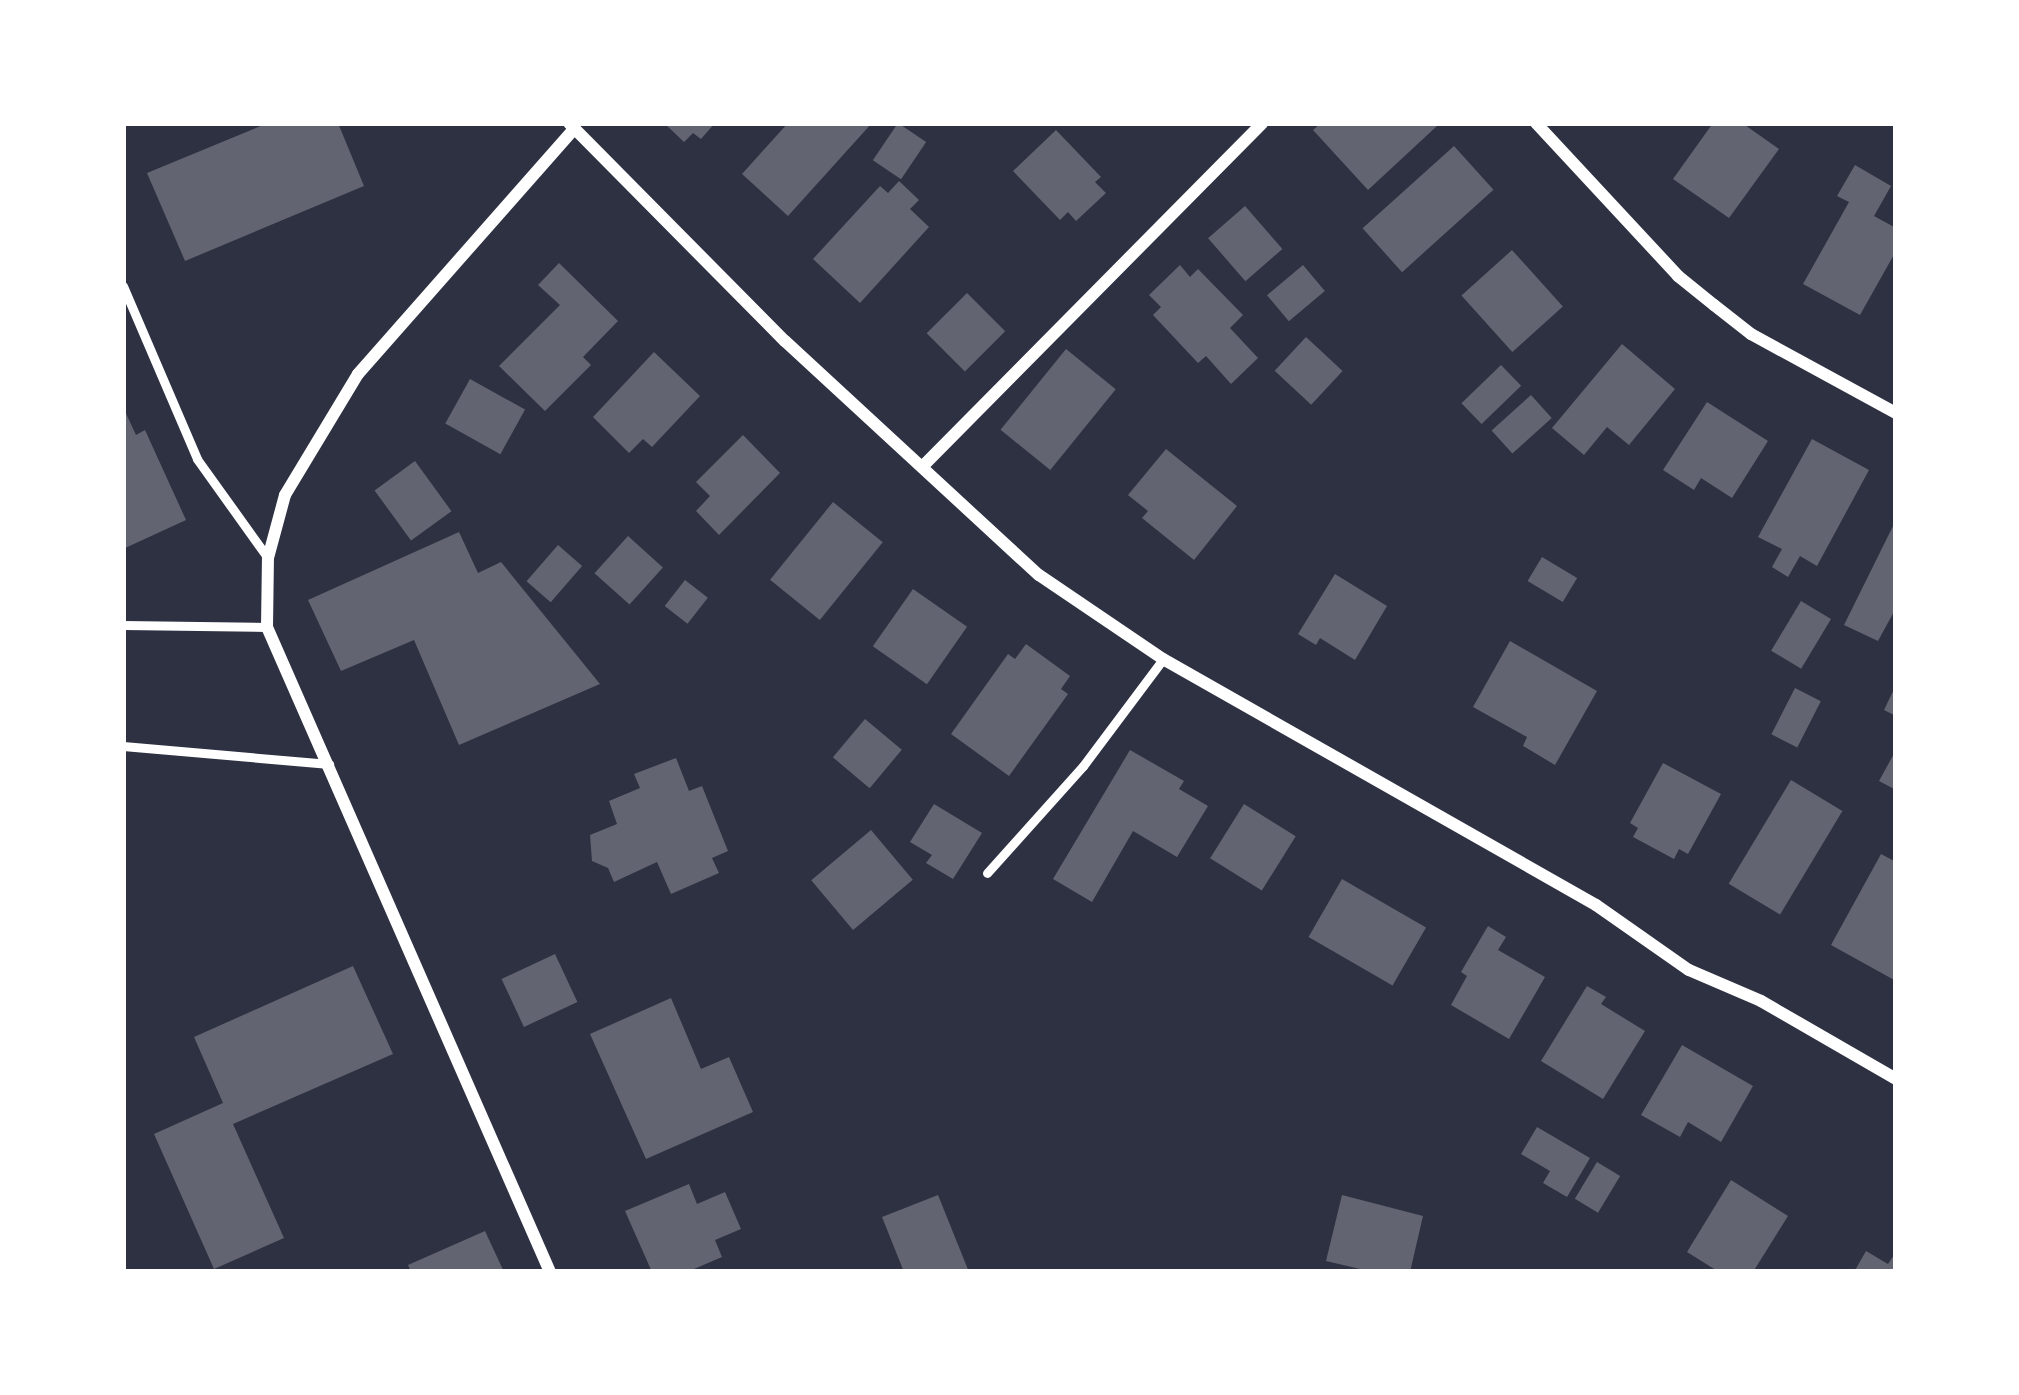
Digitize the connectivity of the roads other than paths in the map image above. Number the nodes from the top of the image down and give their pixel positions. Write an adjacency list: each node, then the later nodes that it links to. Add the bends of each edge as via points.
1 (1262, 123): 6 (street)
2 (1536, 123): 5 (street, via 1678,276 1751,334)
3 (571, 126): 6 (street); 7 (street, via 358,374 284,495)
4 (123, 286): 7 (lane, via 197,459)
5 (1896, 413)
6 (922, 466): 10 (street, via 1040,574)
7 (268, 558): 9 (street)
8 (123, 625): 9 (lane)
9 (267, 627): 12 (street)
10 (1163, 659): 13 (lane, via 1084,766); 14 (street, via 1596,905 1689,970 1761,1000)
11 (123, 746): 12 (lane)
12 (329, 764): 15 (street)
13 (987, 873)
14 (1896, 1078)
15 (550, 1272)

